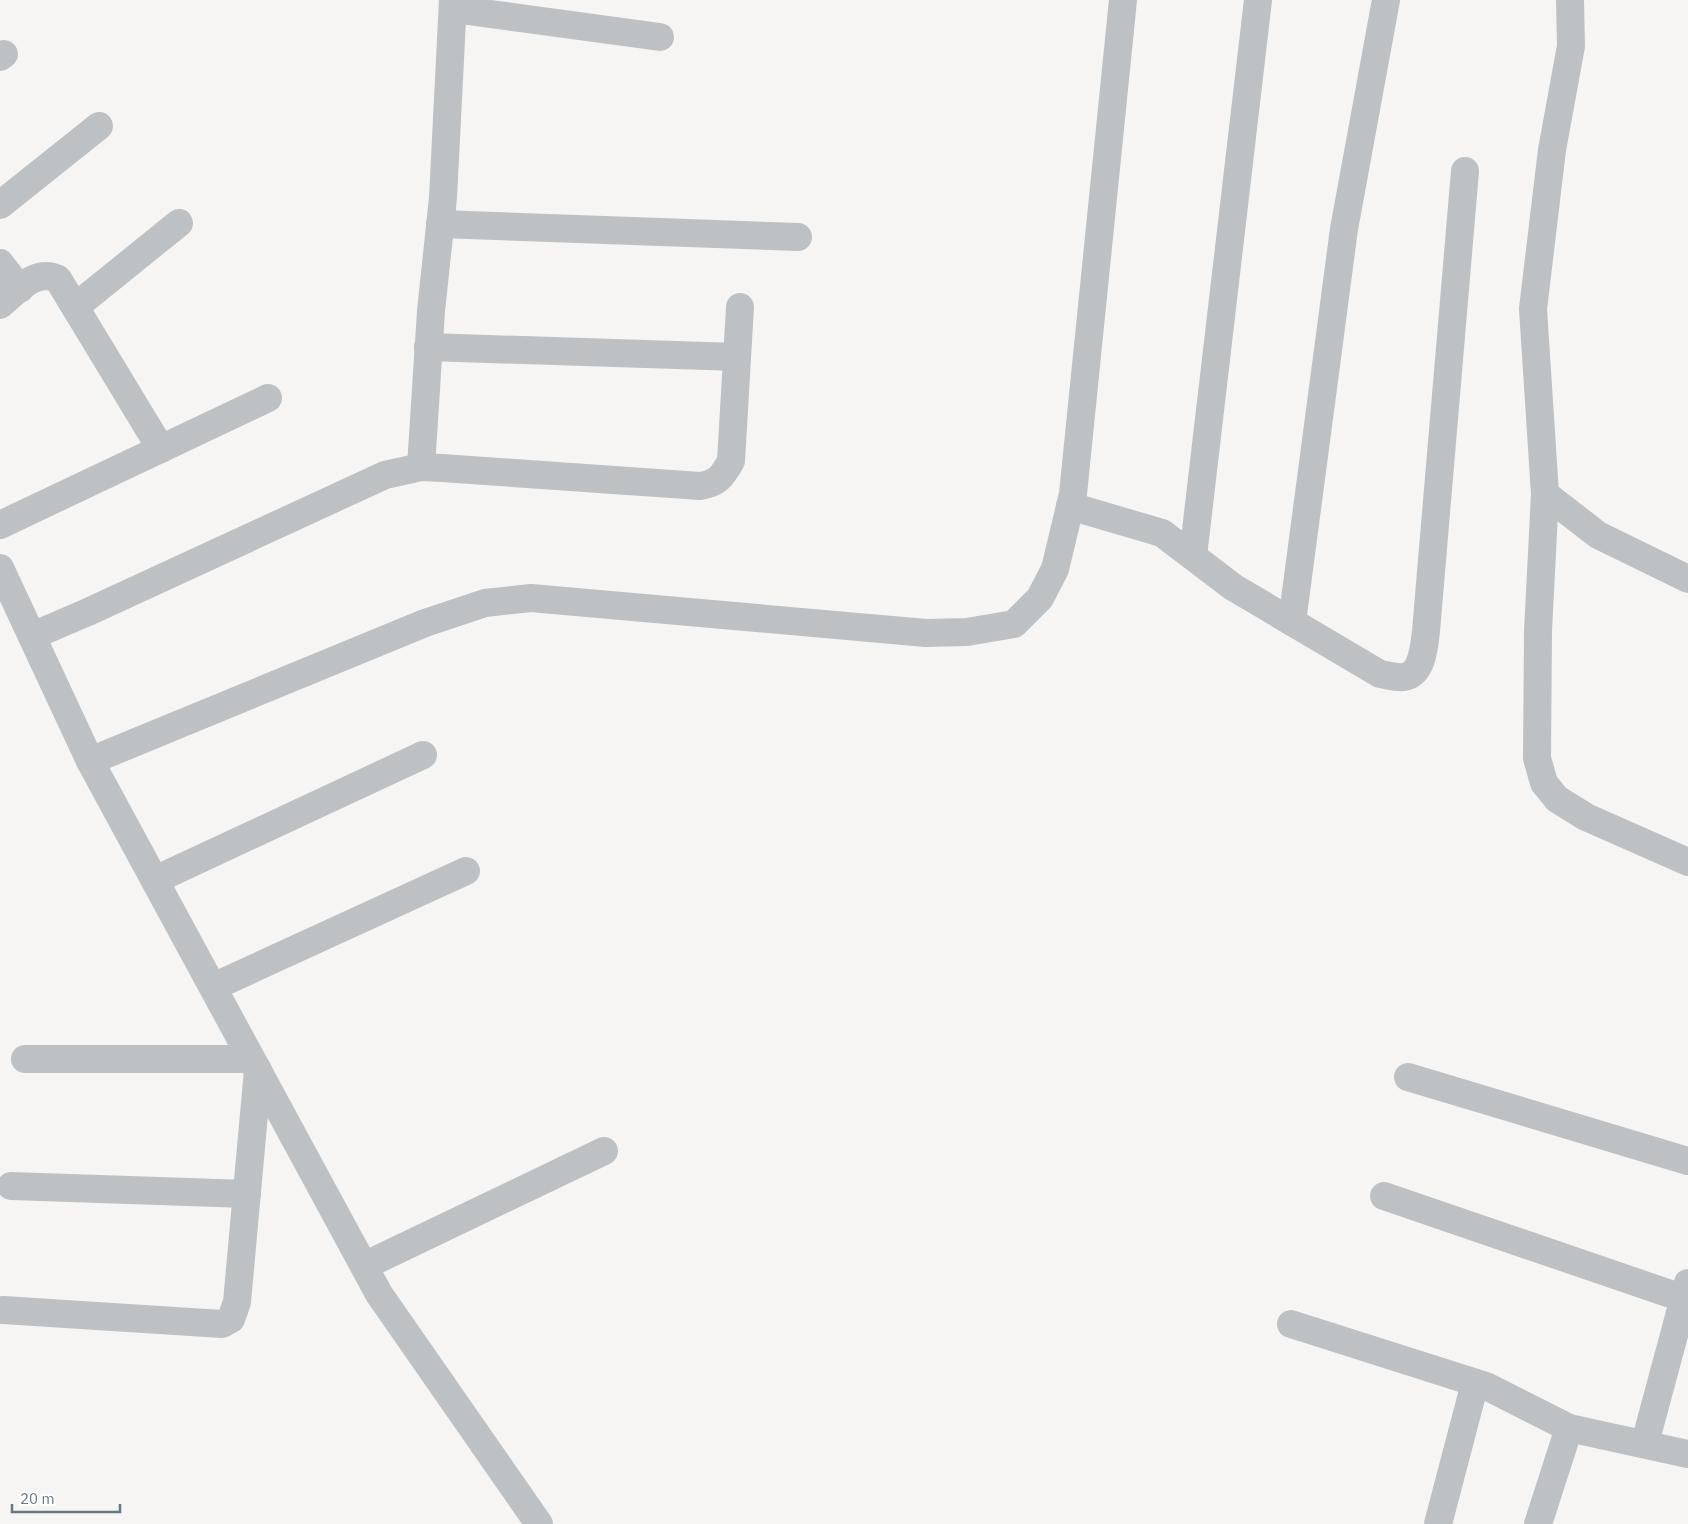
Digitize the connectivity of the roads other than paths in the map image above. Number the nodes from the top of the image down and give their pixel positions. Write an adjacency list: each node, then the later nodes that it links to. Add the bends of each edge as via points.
1 (1123, 0): 23 (street)
2 (1258, 0): 25 (street)
3 (1386, 0): 28 (street, via 1344,230)
4 (1570, 0): 22 (street, via 1571,46 1552,150 1532,309)
5 (453, 4): 6 (street); 11 (street)
6 (660, 37)
7 (99, 126): 9 (street)
8 (1465, 171): 28 (street, via 1421,662 1404,677 1380,674)
9 (0, 204)
10 (179, 223): 15 (street)
11 (440, 224): 12 (street); 17 (street)
12 (798, 237)
13 (0, 263): 14 (street)
14 (10, 297): 15 (street, via 35,277 48,274 58,279)
15 (75, 307): 20 (street)
16 (740, 307): 18 (street)
17 (428, 347): 18 (street); 21 (street)
18 (737, 357): 21 (street, via 731,461 715,483 700,486)
19 (268, 398): 20 (street)
20 (161, 449): 24 (street)
21 (421, 467): 29 (street, via 385,475)
22 (1545, 494): 27 (street, via 1598,535); 32 (street, via 1538,631 1537,758 1544,783 1557,799 1586,817)
23 (1070, 506): 25 (street, via 1162,533); 31 (street, via 1055,569 1040,598 1014,624 967,632 926,633 531,598 485,603 425,623)
24 (0, 525)
25 (1193, 556): 28 (street, via 1233,587)
26 (0, 568): 29 (street)
27 (1688, 579)
28 (1292, 622)
29 (32, 636): 31 (street)
30 (422, 755): 34 (street)
31 (90, 761): 34 (street)
32 (1688, 862)
33 (466, 871): 35 (street)
34 (155, 880): 35 (street)
35 (213, 987): 37 (street)
36 (25, 1060): 37 (street)
37 (254, 1065): 42 (street); 44 (street)
38 (1408, 1077): 40 (street)
39 (604, 1151): 44 (street)
40 (1688, 1161)
41 (11, 1186): 42 (street)
42 (247, 1194): 46 (street, via 237,1302 231,1319 222,1324)
43 (1384, 1196): 45 (street)
44 (364, 1266): 52 (street, via 379,1294)
45 (1686, 1294): 50 (street)
46 (3, 1310)
47 (1291, 1324): 48 (street)
48 (1475, 1383): 49 (street); 53 (street)
49 (1569, 1428): 50 (street); 54 (street)
50 (1644, 1443): 51 (street)
51 (1688, 1454)
52 (539, 1524)
53 (1438, 1524)
54 (1538, 1524)

